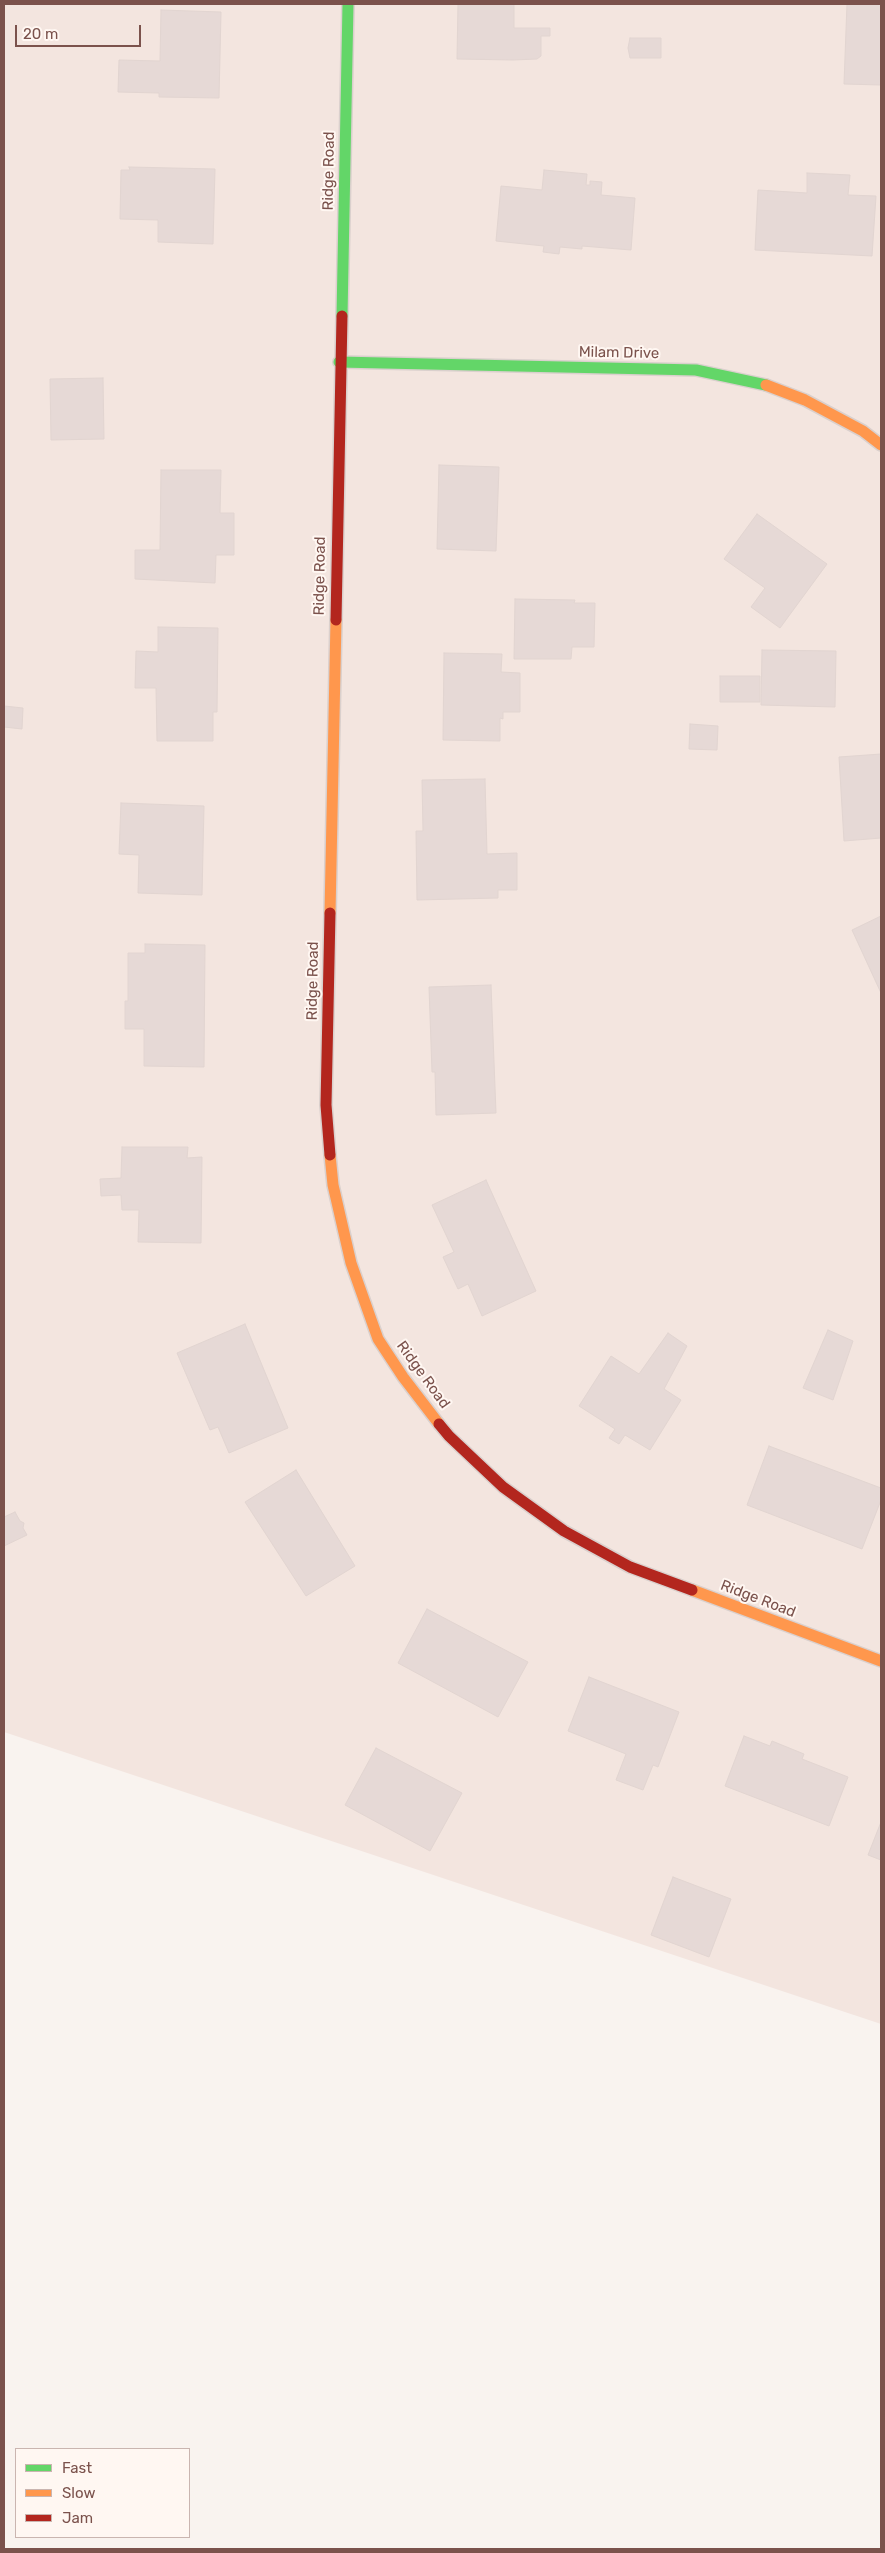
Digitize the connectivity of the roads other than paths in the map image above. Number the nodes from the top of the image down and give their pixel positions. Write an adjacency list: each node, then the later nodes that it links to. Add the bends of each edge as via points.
1 (348, 4): 2 (street, Ridge Road)
2 (339, 362): 3 (street, Milam Drive, via 696,370 757,382 805,400 863,431); 4 (street, Ridge Road, via 326,1105 333,1185 352,1263 378,1339 449,1436 503,1487 564,1531 630,1567)
3 (881, 445)
4 (881, 1661)

